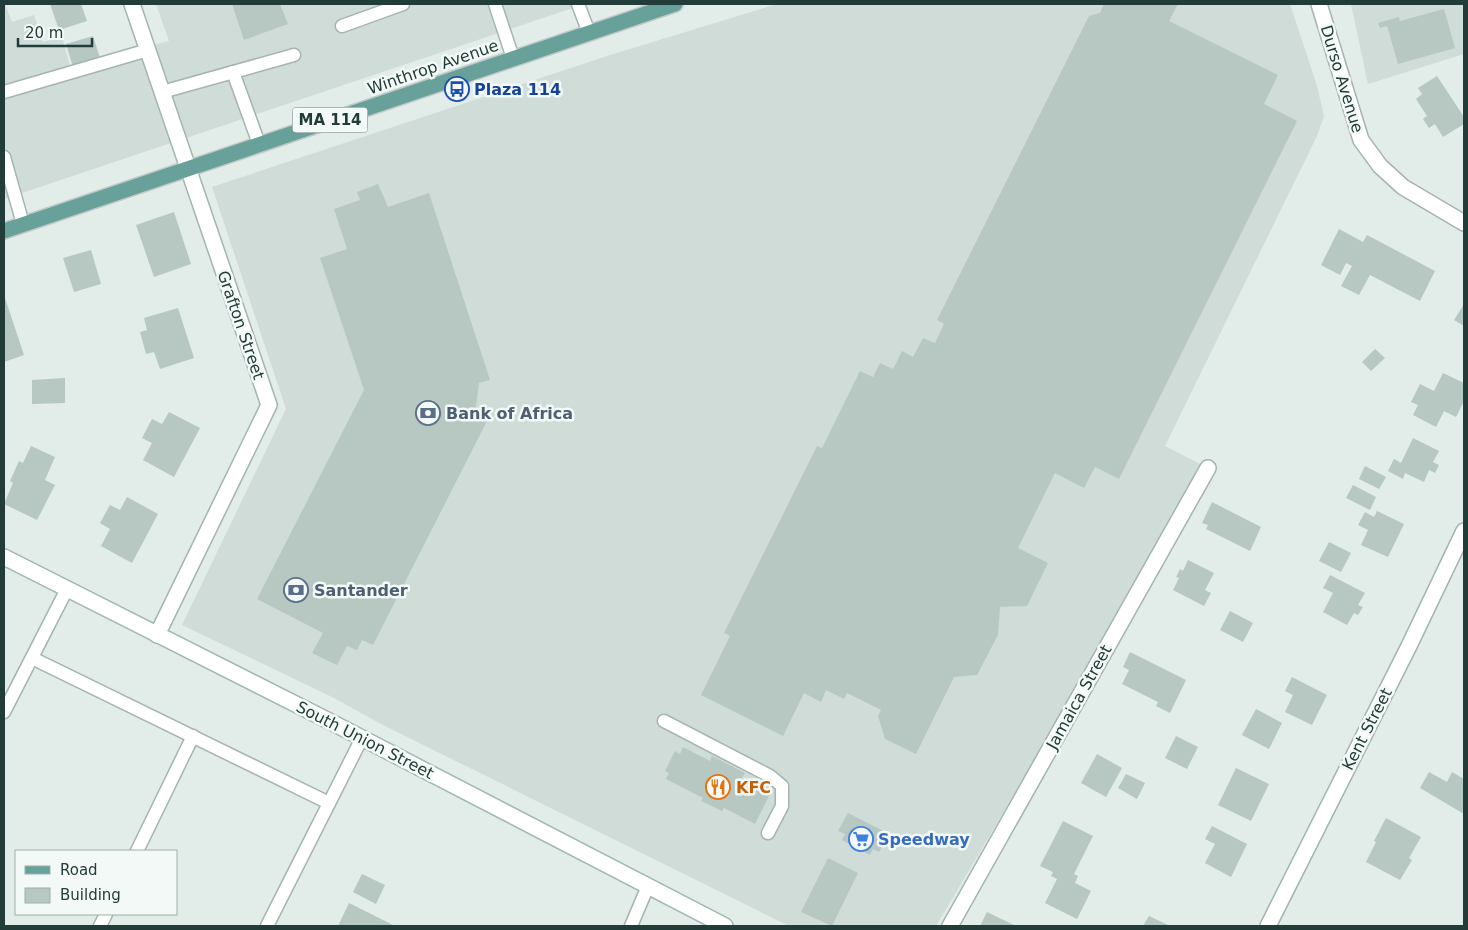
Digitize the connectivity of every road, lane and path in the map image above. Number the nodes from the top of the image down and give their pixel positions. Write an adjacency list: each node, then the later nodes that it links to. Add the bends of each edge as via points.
1 (132, 4): 9 (street, Grafton Street)
2 (403, 4): 7 (lane)
3 (495, 4): 11 (lane)
4 (578, 4): 8 (lane)
5 (675, 4): 8 (main road, Winthrop Avenue / MA 114)
6 (1319, 4): 18 (street, Durso Avenue, via 1361,140 1380,166 1402,187)
7 (342, 26)
8 (589, 32): 11 (main road, Winthrop Avenue / MA 114)
9 (148, 50): 13 (lane); 14 (street, Grafton Street)
10 (294, 55): 12 (lane)
11 (513, 58): 15 (main road, Winthrop Avenue / MA 114)
12 (233, 72): 14 (lane); 15 (lane)
13 (4, 92)
14 (162, 92): 17 (street, Grafton Street)
15 (259, 144): 17 (main road, Winthrop Avenue / MA 114)
16 (4, 157): 19 (lane)
17 (188, 168): 19 (main road, Winthrop Avenue / MA 114); 25 (street, Grafton Street, via 269,405)
18 (1464, 222)
19 (23, 224): 20 (main road, Winthrop Avenue / MA 114)
20 (4, 231)
21 (1208, 468): 38 (street, Jamaica Street)
22 (1464, 531): 39 (street, Kent Street)
23 (4, 557): 24 (street, South Union Street)
24 (67, 589): 25 (street, South Union Street); 26 (lane)
25 (157, 635): 30 (street, South Union Street)
26 (32, 658): 27 (lane); 29 (lane)
27 (4, 712)
28 (664, 721): 32 (lane, via 770,776 782,786 782,806)
29 (193, 736): 31 (lane); 33 (lane)
30 (362, 738): 31 (lane); 34 (street, South Union Street)
31 (329, 803): 35 (lane)
32 (768, 833)
33 (137, 850)
34 (648, 886): 36 (lane); 37 (street, South Union Street)
35 (267, 926)
36 (632, 926)
37 (725, 926)
38 (950, 926)
39 (1268, 926)

